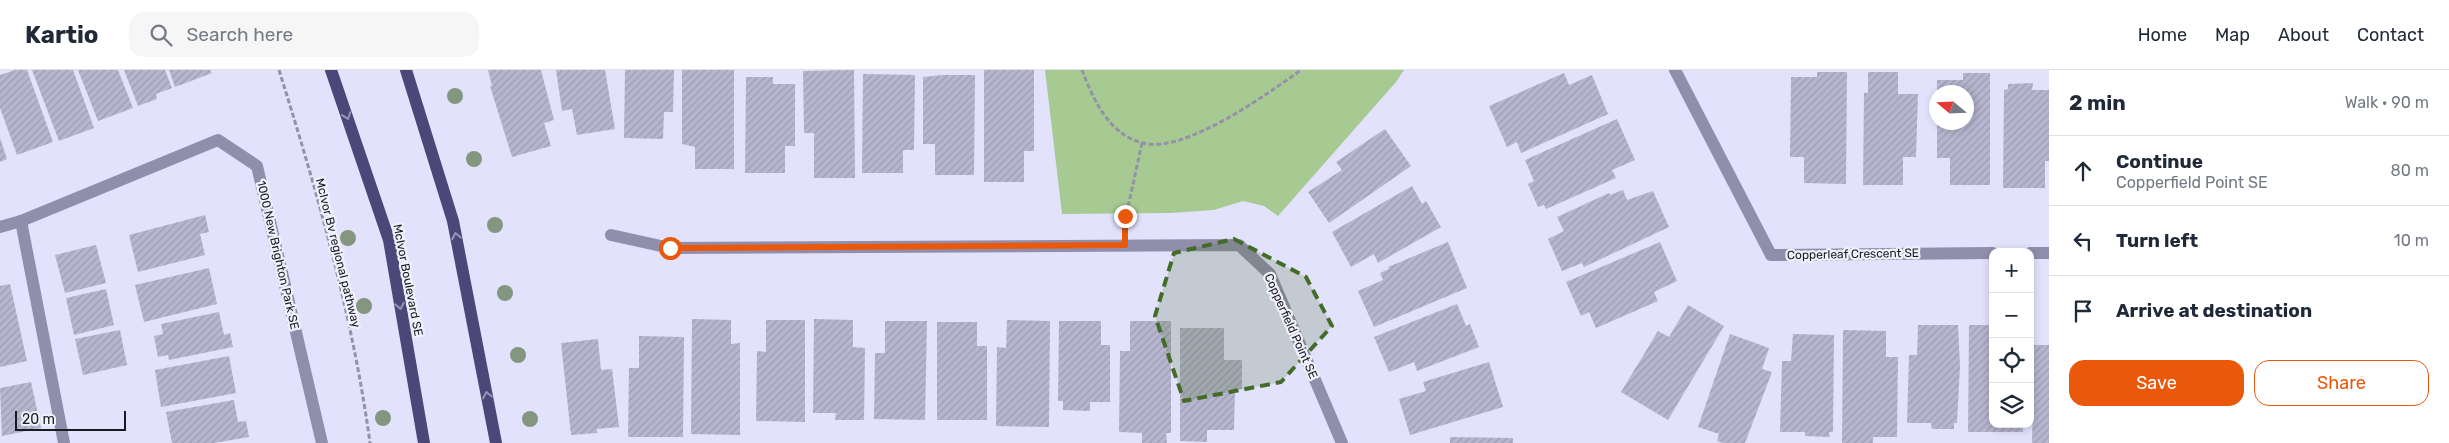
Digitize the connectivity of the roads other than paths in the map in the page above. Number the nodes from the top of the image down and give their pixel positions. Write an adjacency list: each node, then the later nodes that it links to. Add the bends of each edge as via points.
1 (331, 70): 12 (main road, McIvor Boulevard SE, one-way to 12, via 388,240)
2 (406, 70): 13 (main road, one-way to 2, via 453,221)
3 (1675, 70): 7 (street, Copperleaf Crescent SE, via 1771,255)
4 (21, 221): 5 (street, 1000 New Brighton Park SE); 10 (street); 11 (street, 1000 New Brighton Park SE, via 218,140 257,166)
5 (0, 227)
6 (611, 235): 14 (street, Copperfield Point SE, via 670,248 1239,245 1270,274)
7 (1989, 253)
8 (2034, 253): 9 (street)
9 (2049, 253)
10 (64, 443)
11 (322, 443)
12 (424, 443)
13 (496, 443)
14 (1342, 443)

